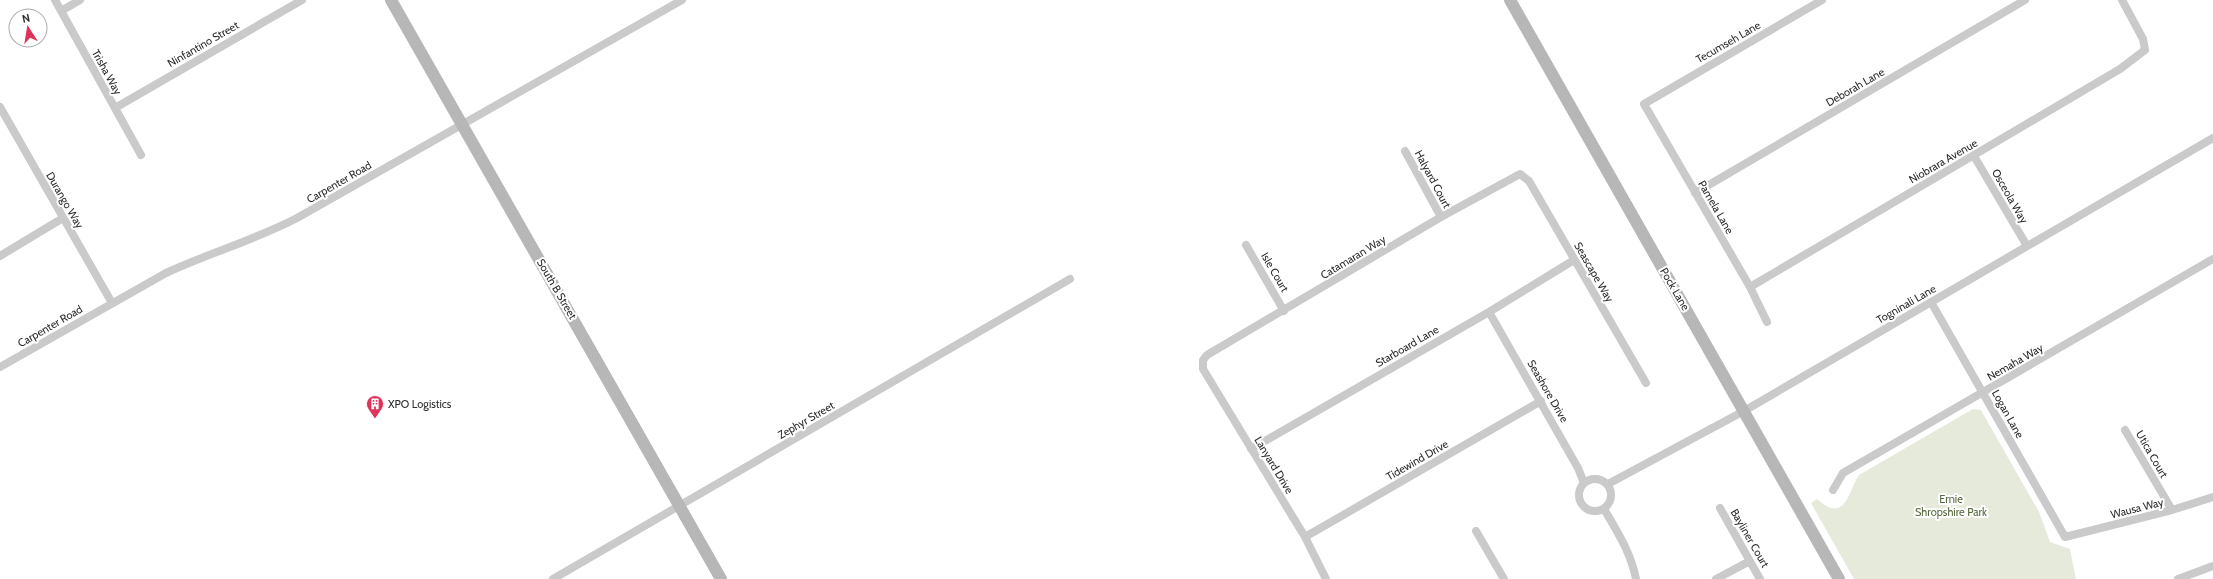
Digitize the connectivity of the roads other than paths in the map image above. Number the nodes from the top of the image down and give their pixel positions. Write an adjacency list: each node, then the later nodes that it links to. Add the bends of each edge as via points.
1 (55, 0): 10 (street, Trisha Way)
2 (80, 0): 10 (street)
3 (302, 0): 13 (street, Ninfantino Street)
4 (391, 0): 14 (street, South B Street)
5 (682, 0): 14 (street, Carpenter Road)
6 (1510, 0): 40 (street, Pock Lane)
7 (1822, 0): 11 (street, Tecumseh Lane)
8 (2025, 0): 20 (street, Deborah Lane)
9 (2122, 0): 18 (street, Niobrara Avenue, via 2143,39 2145,50 2120,69)
10 (61, 11): 13 (street, Trisha Way)
11 (1644, 104): 20 (street, Pamela Lane)
12 (0, 107): 22 (street, Durango Way)
13 (115, 108): 17 (street, Trisha Way)
14 (463, 124): 31 (street, Carpenter Road, via 281,226 192,261); 47 (street, South B Street)
15 (2213, 138): 24 (street, Togninali Lane)
16 (1405, 151): 21 (street, Halyard Court)
17 (141, 155)
18 (1974, 156): 24 (street, Osceola Way); 29 (street, Niobrara Avenue)
19 (1520, 174): 21 (street, Catamaran Way); 27 (street, Seascape Way, via 1529,181)
20 (1695, 193): 29 (street, Pamela Lane)
21 (1441, 217): 32 (street, Catamaran Way)
22 (63, 218): 25 (street); 31 (street, Durango Way)
23 (1246, 245): 32 (street, Isle Court)
24 (2027, 246): 30 (street, Togninali Lane)
25 (0, 256)
26 (2213, 259): 38 (street, Nemaha Way)
27 (1574, 260): 33 (street, Starboard Lane); 37 (street, Seascape Way)
28 (1070, 279): 47 (street, Zephyr Street)
29 (1750, 287): 34 (street, Pamela Lane)
30 (1932, 302): 38 (street, Logan Lane); 40 (street, Togninali Lane)
31 (112, 303): 36 (street, Carpenter Road)
32 (1284, 311): 35 (street, Catamaran Way, via 1207,355)
33 (1489, 312): 39 (street, Seashore Drive); 42 (street, Starboard Lane)
34 (1767, 322)
35 (1203, 364): 42 (street, Lanyard Drive, via 1203,369)
36 (0, 367)
37 (1646, 383)
38 (1983, 393): 45 (street, Nemaha Way, via 1844,473); 52 (street, Logan Lane)
39 (1541, 401): 43 (street, Seashore Drive); 53 (street, Tidewind Drive)
40 (1744, 411): 44 (street, Togninali Lane); 63 (street, Pock Lane)
41 (2125, 430): 50 (street, Utica Court)
42 (1251, 448): 53 (street, Lanyard Drive)
43 (1584, 483): 44 (street, via 1600,479); 49 (street, via 1579,491 1583,507 1590,511)
44 (1608, 484): 49 (street, via 1611,501)
45 (1833, 490)
46 (2213, 497): 50 (street, Wausa Way)
47 (680, 505): 56 (street, Zephyr Street); 57 (street, South B Street)
48 (1720, 508): 54 (street, Bayliner Court)
49 (1604, 509): 60 (street, via 1627,551)
50 (2172, 510): 52 (street, Wausa Way)
51 (1476, 531): 59 (street)
52 (2065, 537)
53 (1305, 538): 58 (street, Lanyard Drive)
54 (1750, 561): 61 (street); 62 (street, Bayliner Court)
55 (2213, 566): 64 (street)
56 (553, 579)
57 (721, 579)
58 (1326, 579)
59 (1504, 579)
60 (1636, 579)
61 (1716, 579)
62 (1760, 579)
63 (1839, 579)
64 (2178, 579)

